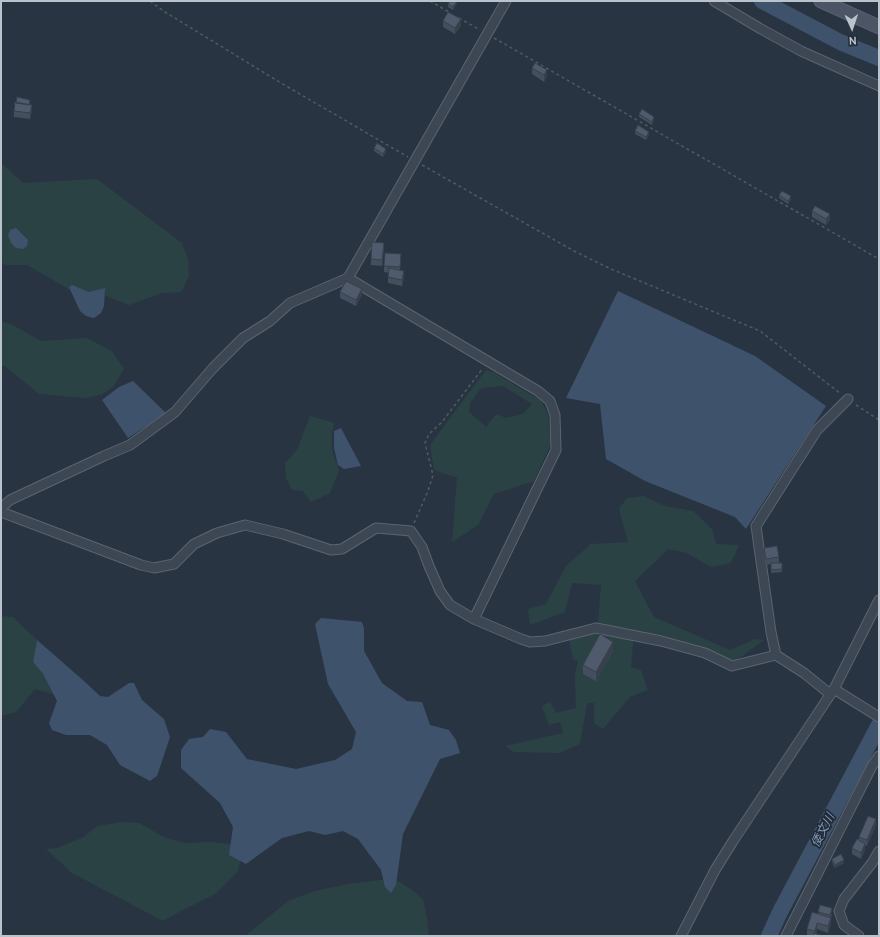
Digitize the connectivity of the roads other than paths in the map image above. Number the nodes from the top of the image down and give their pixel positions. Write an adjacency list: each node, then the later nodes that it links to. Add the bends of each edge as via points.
1 (506, 1): 6 (street)
2 (714, 1): 5 (street, via 801,51)
3 (821, 1): 4 (main road)
4 (879, 27)
5 (879, 86)
6 (348, 278): 8 (street, via 290,303 270,321 243,338 175,412 130,445 10,500); 11 (street, via 538,391 550,401 555,416 556,450)
7 (848, 399): 12 (street, via 817,430 756,526)
8 (1, 508)
9 (1, 512): 11 (street, via 154,568 174,564 194,544 217,533 245,525 331,550 342,549 376,528 411,531 422,547 440,591 450,605)
10 (879, 600): 13 (street)
11 (474, 619): 12 (street, via 530,642 545,641 596,628 704,653 732,666)
12 (776, 655): 13 (street)
13 (832, 691): 14 (street); 17 (street, via 715,870)
14 (879, 717)
15 (879, 756): 18 (street, via 864,780)
16 (879, 850): 19 (street, via 844,899 839,911 844,925)
17 (681, 936)
18 (786, 936)
19 (859, 936)

